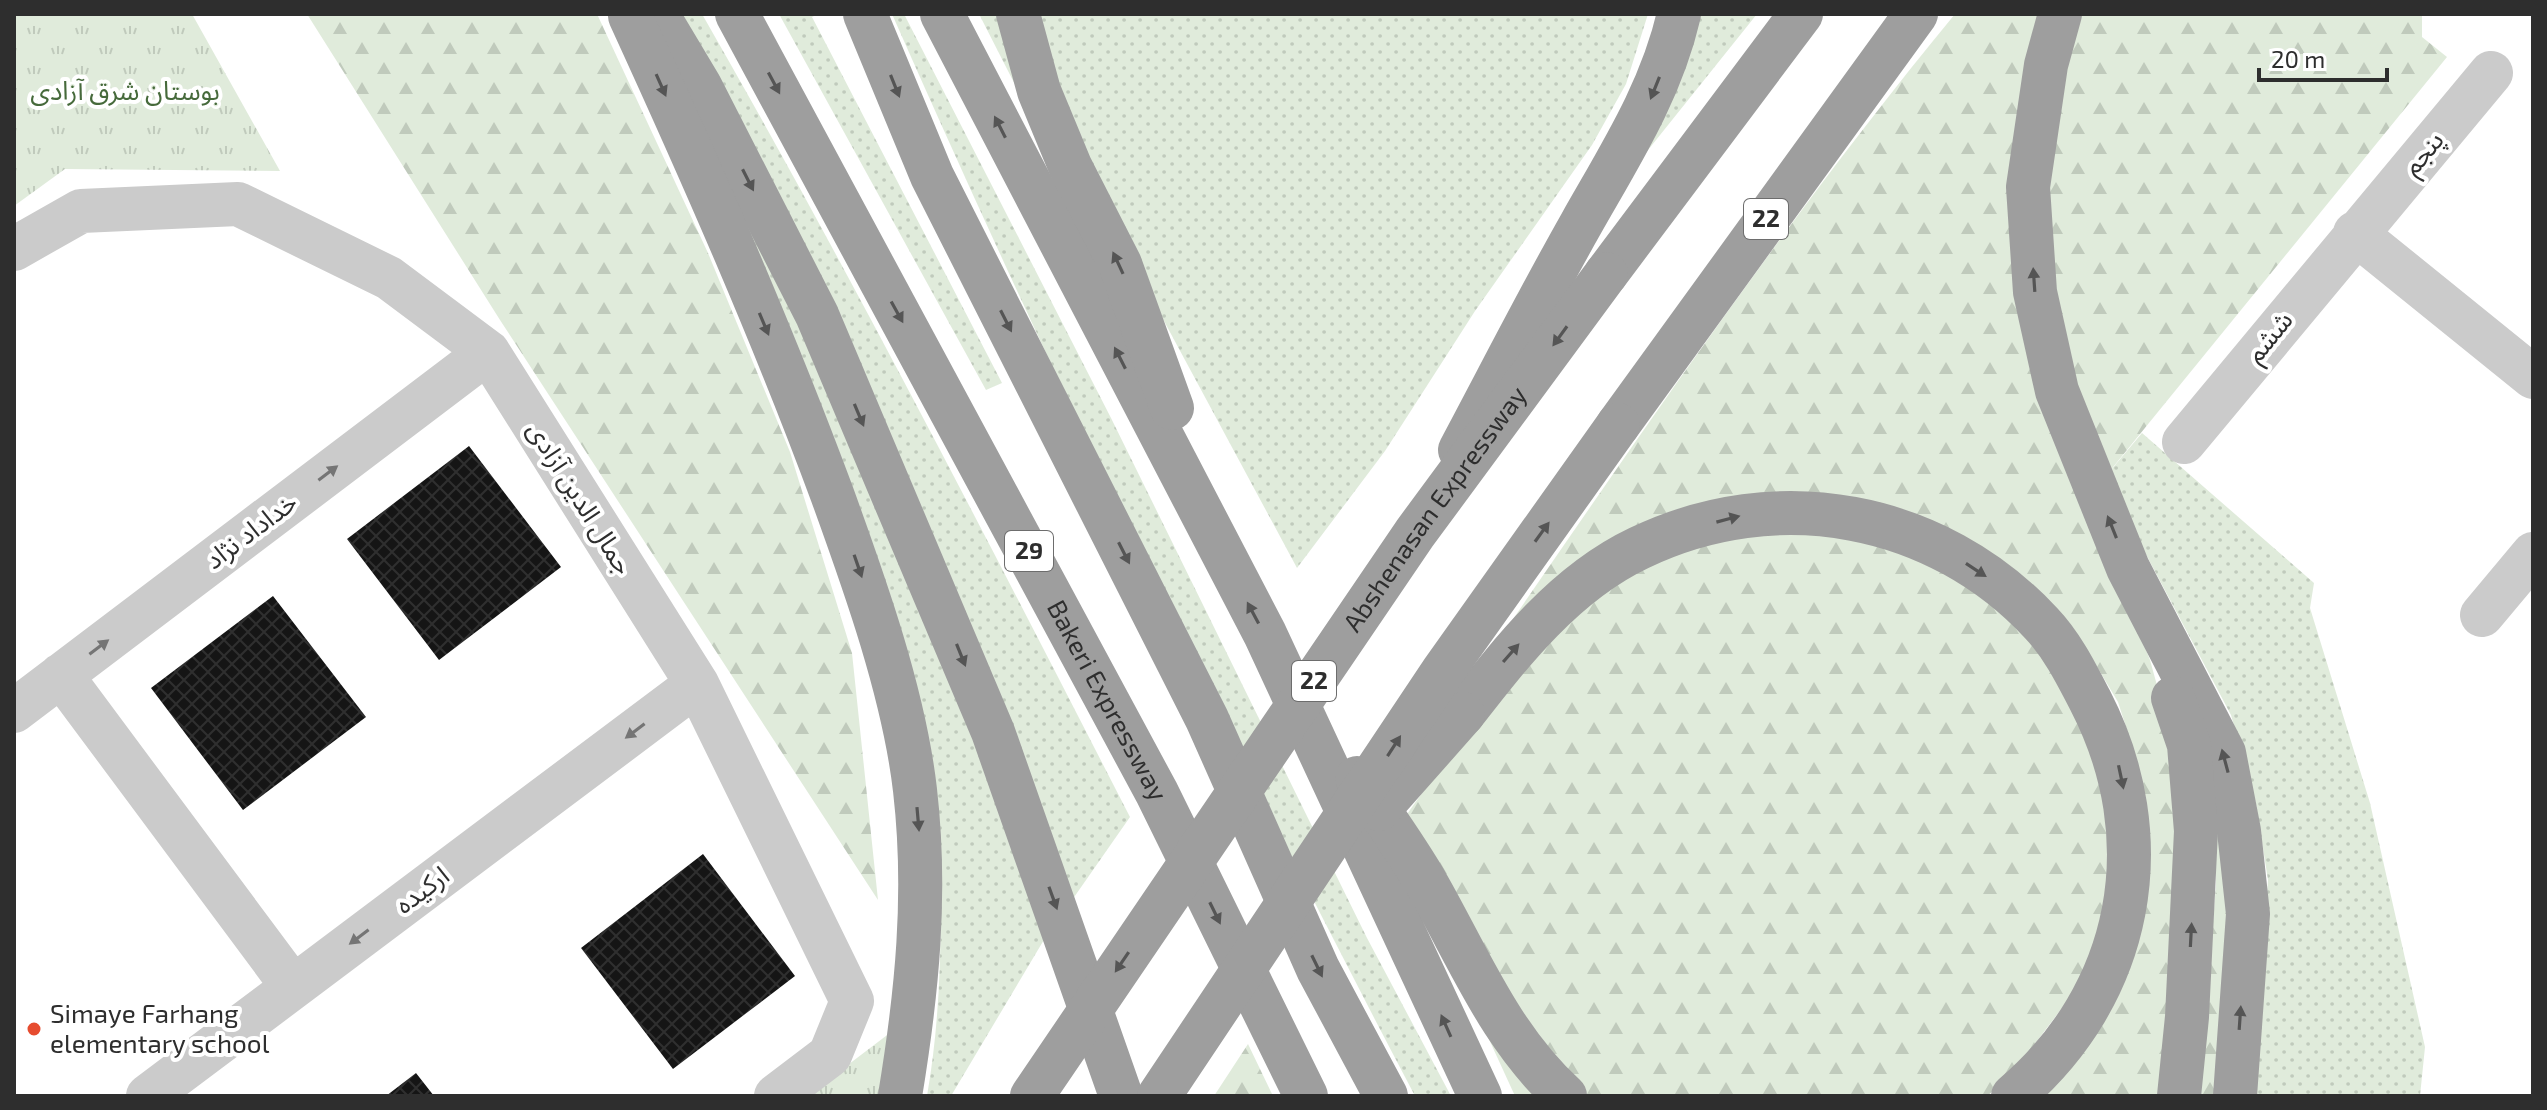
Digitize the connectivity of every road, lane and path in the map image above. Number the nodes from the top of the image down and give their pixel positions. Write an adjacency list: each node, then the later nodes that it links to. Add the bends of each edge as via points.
1 (629, 14): 30 (highway, one-way to 30, via 805,422 859,569 903,722 921,859 916,996)
2 (657, 14): 32 (highway, one-way to 32, via 700,86 829,343 993,732)
3 (737, 14): 34 (highway, Bakeri Expressway / 29, one-way to 34, via 1157,793)
4 (865, 14): 35 (highway, one-way to 35, via 932,176 1207,719 1318,969)
5 (942, 14): 20 (highway, one-way to 5)
6 (1018, 14): 20 (highway, one-way to 6, via 1120,264 1039,91)
7 (1679, 14): 17 (highway, one-way to 17, via 1654,92 1629,144)
8 (1801, 14): 17 (highway, Abshenasan Expressway / 22, one-way to 17, bridge)
9 (1916, 14): 26 (highway, 22, one-way to 9, bridge, via 1443,671)
10 (2060, 14): 19 (highway, one-way to 10, via 2057,391 2035,292 2028,187 2046,65)
11 (2491, 73): 12 (street, پنجم)
12 (2355, 233): 15 (street); 16 (street, ششم)
13 (14, 249): 14 (street, جمال الدین آزادی, via 81,211 238,204 389,278)
14 (488, 352): 23 (street, خداداد نژاد, one-way to 14); 24 (street, جمال الدین آزادی)
15 (2533, 377)
16 (2184, 442)
17 (1415, 533): 31 (highway, Abshenasan Expressway / 22, one-way to 31, bridge)
18 (2533, 554): 21 (street)
19 (2128, 568): 39 (highway, one-way to 19, via 2196,831 2189,745); 40 (highway, one-way to 19, via 2248,914 2224,753)
20 (1232, 572): 22 (highway, one-way to 20)
21 (2482, 615)
22 (1272, 651): 36 (highway, one-way to 22); 37 (highway, via 1427,885 1499,1017)
23 (61, 675): 25 (street, خداداد نژاد); 27 (street)
24 (697, 684): 27 (street, ارکیده, one-way to 27); 29 (street, جمال الدین آزادی, via 852,1001 830,1055)
25 (14, 711)
26 (1274, 928): 33 (highway, 22, bridge); 38 (highway, one-way to 38, bridge, via 1513,650 1598,574 1638,548 1741,516 1798,511 1877,523 1933,545 2001,587 2042,623 2071,663 2120,768 2130,852 2126,902 2109,968 2057,1051)
27 (293, 987): 28 (street, ارکیده)
28 (154, 1094)
29 (776, 1096)
30 (900, 1096)
31 (1032, 1096)
32 (1121, 1096)
33 (1159, 1096)
34 (1306, 1096)
35 (1386, 1096)
36 (1480, 1096)
37 (1565, 1096)
38 (2013, 1096)
39 (2179, 1096)
40 (2235, 1096)

